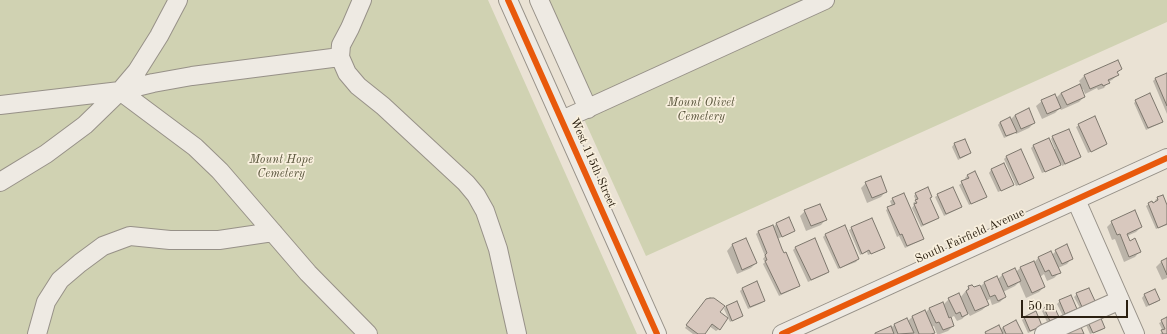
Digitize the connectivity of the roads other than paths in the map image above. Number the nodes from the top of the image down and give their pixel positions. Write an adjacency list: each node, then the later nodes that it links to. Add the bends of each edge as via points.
1 (178, 0): 7 (street, via 137,71)
2 (362, 0): 6 (street, via 341,45)
3 (508, 0): 10 (street, West 115th Street)
4 (539, 0): 9 (street)
5 (825, 0): 9 (street)
6 (340, 57): 7 (street, via 192,76); 18 (street, via 347,73 358,86 383,106 476,195 485,211 498,249)
7 (120, 91): 8 (street); 12 (street, via 85,125 46,154); 14 (street, via 195,147 220,171)
8 (0, 105)
9 (588, 109): 10 (street)
10 (562, 120): 19 (street, West 115th Street)
11 (1167, 158): 13 (street, South Fairfield Avenue)
12 (0, 182)
13 (1076, 200): 15 (street); 20 (street, South Fairfield Avenue)
14 (273, 232): 16 (street, via 219,240 170,240 130,236 103,246 60,280 46,302); 17 (street, via 308,273)
15 (1120, 300): 21 (street); 22 (street)
16 (37, 334)
17 (368, 334)
18 (516, 334)
19 (657, 334)
20 (782, 334)
21 (1044, 334)
22 (1135, 334)

